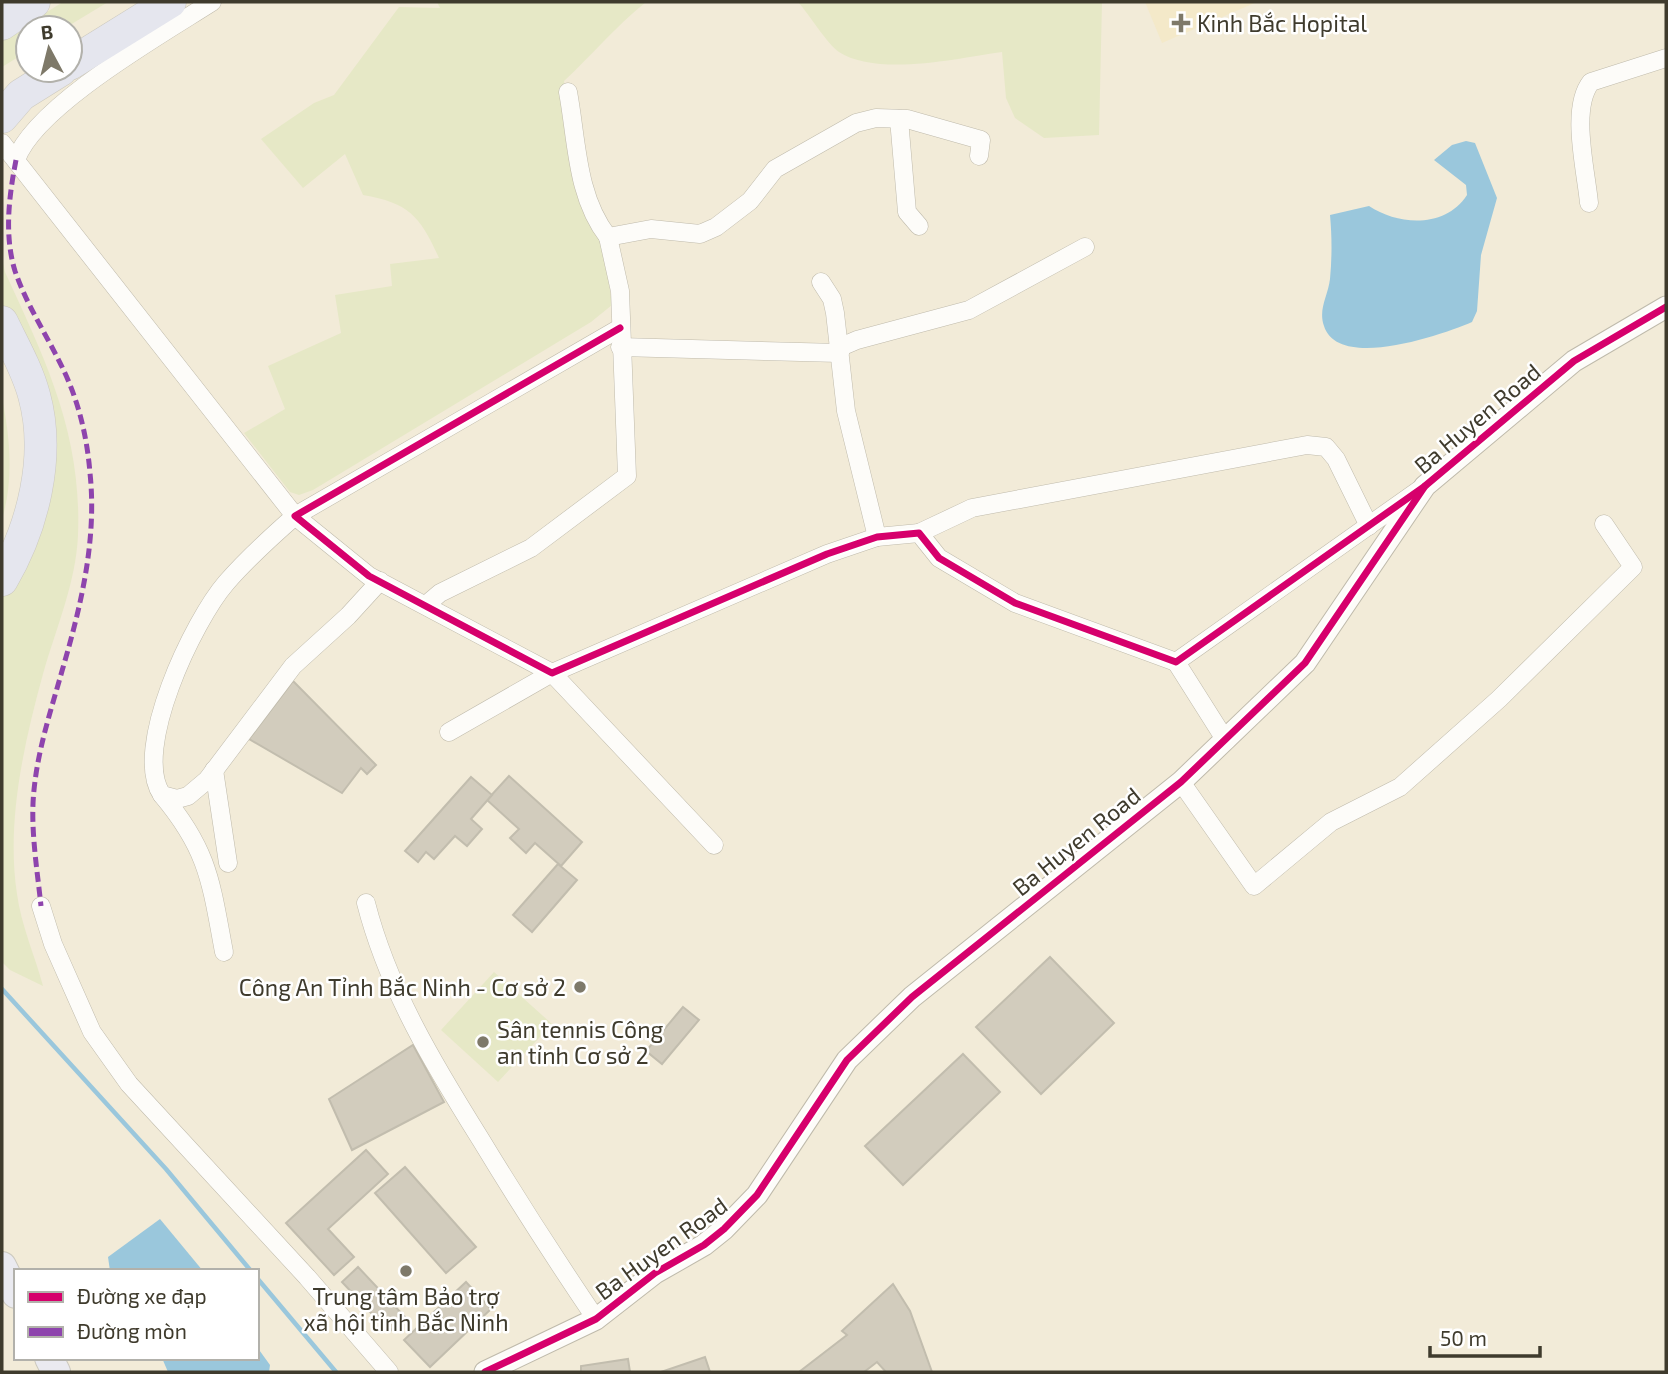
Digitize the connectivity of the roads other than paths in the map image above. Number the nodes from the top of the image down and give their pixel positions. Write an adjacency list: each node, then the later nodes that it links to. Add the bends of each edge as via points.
1 (10, 2): 6 (highway)
2 (34, 2): 7 (highway)
3 (144, 2): 8 (highway)
4 (170, 2): 9 (highway)
5 (212, 2): 19 (street, via 70,97 22,143)
6 (2, 7)
7 (2, 24)
8 (84, 40)
9 (84, 55)
10 (1666, 58): 20 (street, via 1591,82 1581,97)
11 (18, 84): 14 (highway)
12 (39, 84): 15 (highway, via 21,95)
13 (568, 92): 22 (street, via 578,164 589,203)
14 (2, 95)
15 (2, 117)
16 (899, 119): 18 (street, via 981,139); 21 (street, via 907,212); 22 (street, via 856,123 809,147 775,169 750,201 700,234 651,229)
17 (2, 143): 19 (street)
18 (979, 156)
19 (16, 160): 32 (street)
20 (1589, 203)
21 (919, 226)
22 (608, 237): 27 (street, via 620,291)
23 (1085, 247): 29 (street, via 970,310 849,343)
24 (821, 282): 29 (street, via 834,306)
25 (1666, 307): 31 (street, Ba Huyen Road, via 1574,361)
26 (2, 321): 38 (highway, via 33,392 39,447 29,519)
27 (620, 328): 28 (street); 32 (street)
28 (620, 347): 29 (street); 40 (street, via 627,476 531,548 440,593)
29 (839, 353): 36 (street, via 855,455)
30 (2, 367): 37 (highway, via 16,409 20,451 18,491)
31 (1425, 486): 34 (street); 44 (street, Ba Huyen Road, via 1305,663)
32 (295, 516): 39 (street); 47 (street, via 224,585 181,658 154,749 155,782)
33 (1604, 524): 46 (street, via 1633,567 1611,590 1400,787 1331,822 1254,886)
34 (1369, 526): 35 (street, via 1336,459 1326,447 1307,444 972,508); 41 (street)
35 (919, 533): 36 (street); 41 (street, via 939,558 1015,603)
36 (877, 537): 42 (street, via 827,554)
37 (2, 548)
38 (2, 580)
39 (380, 581): 40 (street); 45 (street, via 293,666)
40 (427, 604): 42 (street)
41 (1176, 662): 44 (street)
42 (552, 673): 43 (street); 48 (street)
43 (449, 732)
44 (1226, 741): 46 (street, Ba Huyen Road)
45 (214, 771): 47 (street, via 188,796); 49 (street)
46 (1181, 782): 55 (street, Ba Huyen Road, via 869,1036 834,1077 746,1209 704,1245 655,1273)
47 (162, 795): 52 (street, via 206,861)
48 (714, 845)
49 (228, 863)
50 (366, 902): 55 (street, via 378,947 411,1020 504,1177)
51 (41, 906): 56 (street, via 92,1032 129,1084)
52 (224, 952)
53 (2, 1266): 54 (highway)
54 (14, 1290)
55 (596, 1319): 57 (street, Ba Huyen Road)
56 (389, 1372)
57 (485, 1372)

